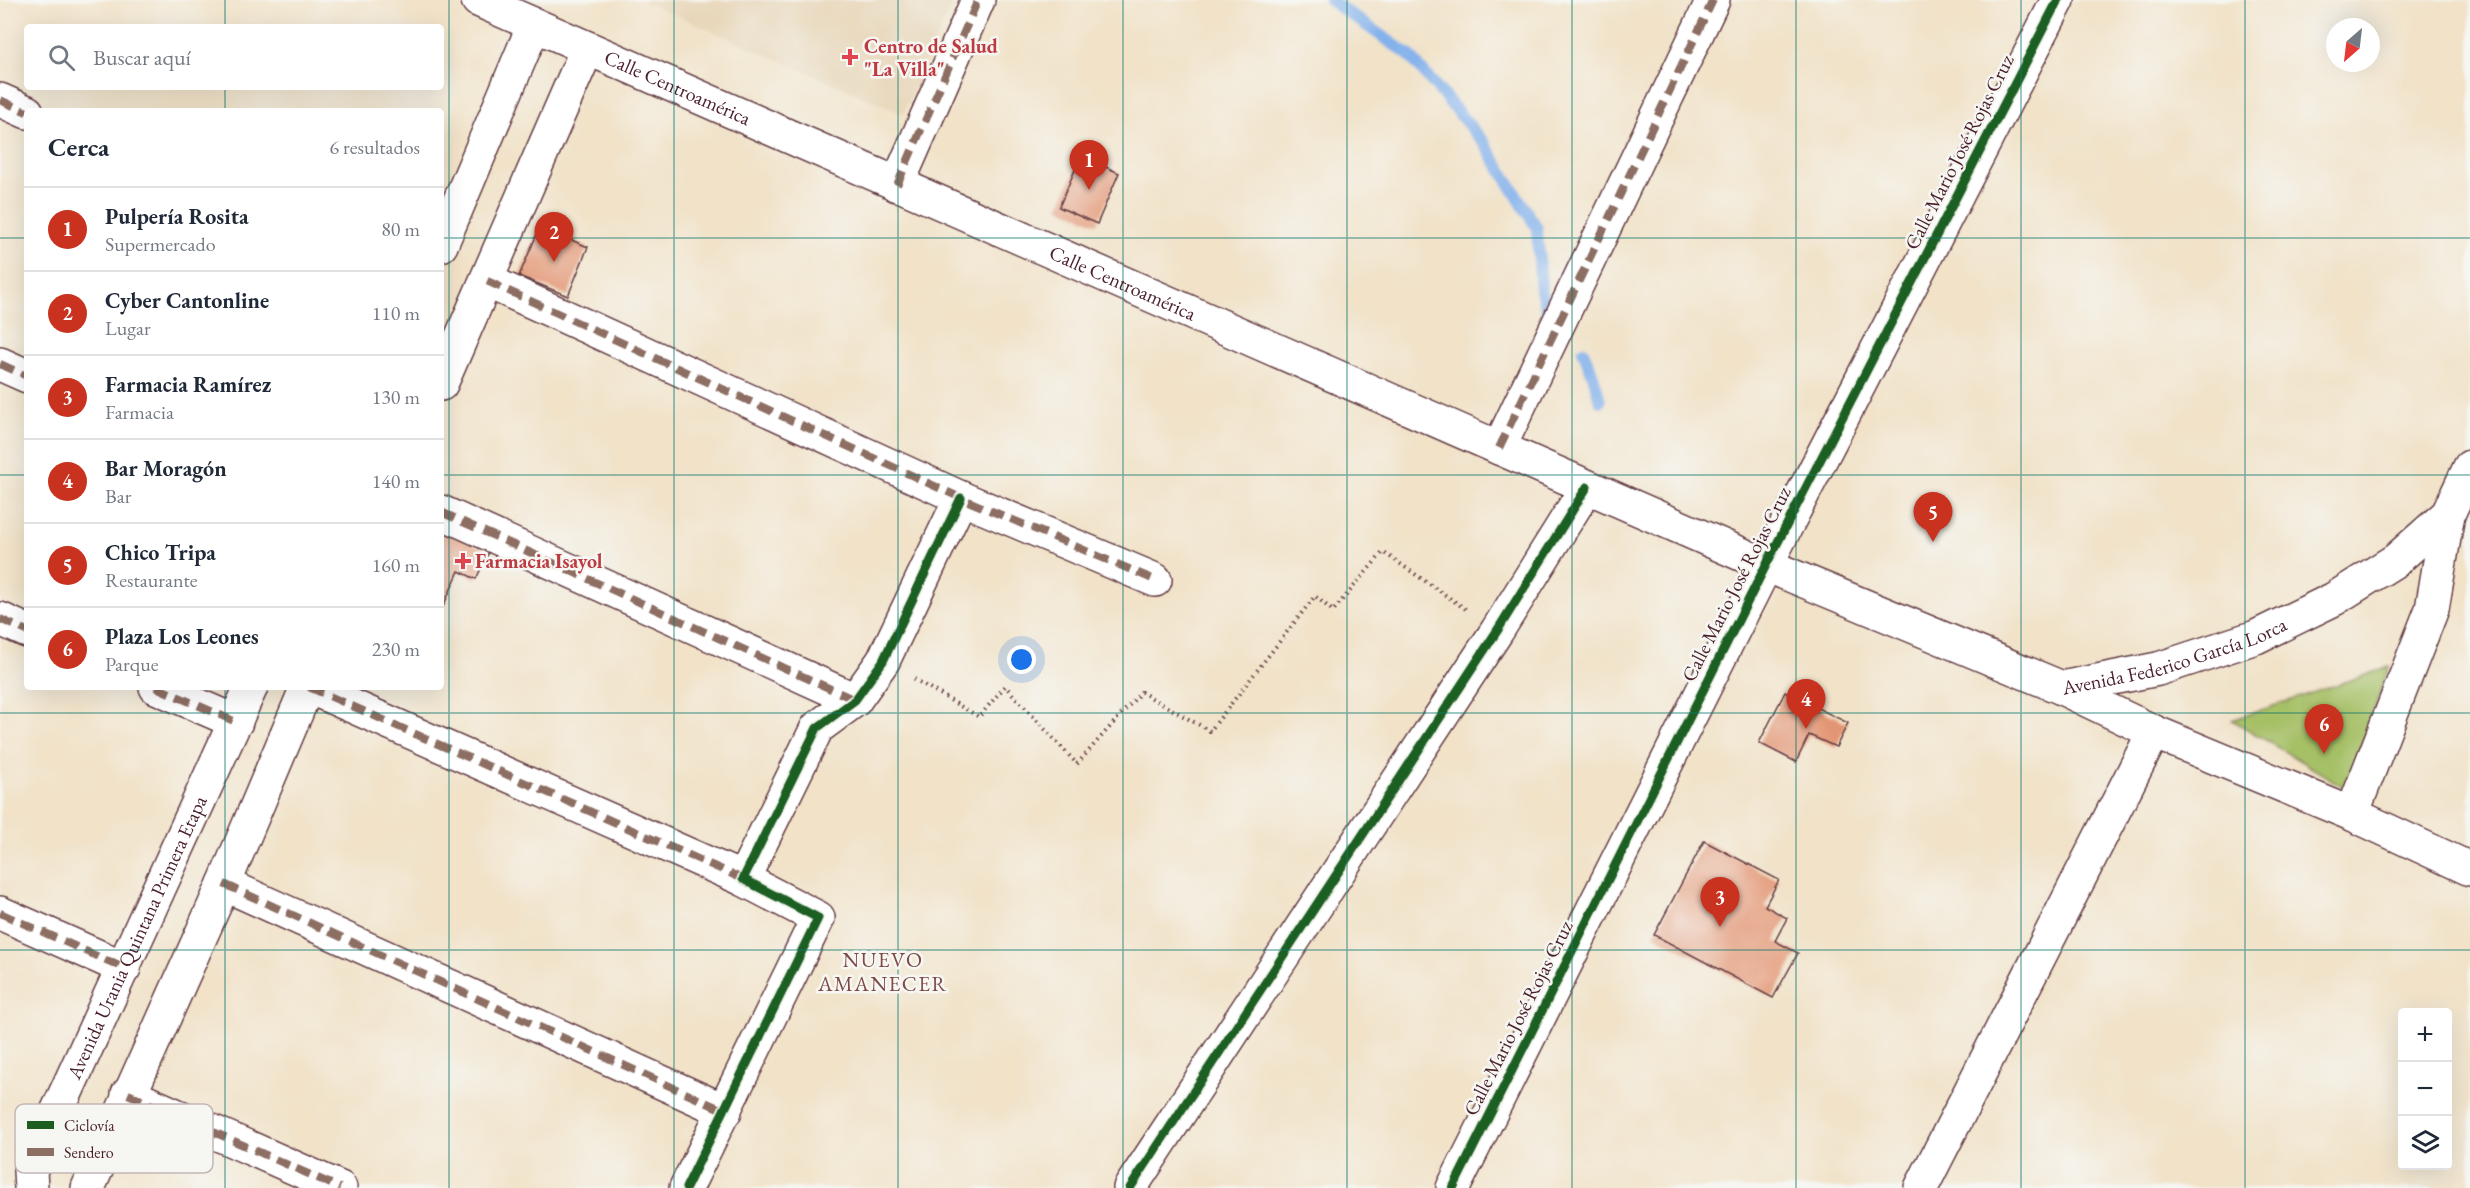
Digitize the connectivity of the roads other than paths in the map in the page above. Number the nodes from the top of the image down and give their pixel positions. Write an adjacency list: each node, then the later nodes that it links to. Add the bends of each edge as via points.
1 (478, 0): 5 (street, Calle Centroamérica)
2 (978, 0): 9 (street)
3 (1713, 0): 15 (street)
4 (2058, 0): 21 (street, Calle Mario José Rojas Cruz)
5 (534, 25): 6 (street, Calle Centroamérica); 10 (street)
6 (587, 49): 9 (street, Calle Centroamérica); 11 (street)
7 (0, 100): 8 (street)
8 (24, 111)
9 (897, 185): 15 (street, Calle Centroamérica)
10 (444, 238)
11 (487, 281): 14 (street); 18 (street)
12 (0, 364): 13 (street)
13 (24, 375)
14 (444, 377)
15 (1499, 448): 17 (street, Calle Centroamérica)
16 (2470, 467): 20 (street, Avenida Federico García Lorca)
17 (1587, 487): 21 (street, Calle Centroamérica); 51 (street, via 1497,631)
18 (961, 498): 22 (street); 30 (street, via 883,662)
19 (444, 513): 30 (street)
20 (2448, 514): 25 (street, Avenida Federico García Lorca, via 2397,560 2334,599 2256,637 2158,669); 33 (street, via 2432,609)
21 (1766, 565): 25 (street, Avenida Federico García Lorca); 52 (street, Calle Mario José Rojas Cruz)
22 (1155, 580)
23 (0, 619): 24 (street)
24 (24, 630)
25 (2062, 688): 32 (street)
26 (163, 690): 31 (street)
27 (250, 690): 31 (street, Avenida Urania Quintana Primera Etapa)
28 (307, 690): 36 (street)
29 (315, 690): 35 (street)
30 (855, 700): 35 (street, via 817,728)
31 (236, 722): 38 (street, Avenida Urania Quintana Primera Etapa)
32 (2154, 732): 33 (street); 53 (street)
33 (2352, 814): 34 (street)
34 (2470, 869)
35 (743, 879): 43 (street, via 818,918)
36 (224, 884): 39 (street); 43 (street)
37 (0, 913): 38 (street)
38 (124, 968): 40 (street, Avenida Urania Quintana Primera Etapa)
39 (128, 1094): 41 (street); 42 (street)
40 (61, 1104)
41 (124, 1104)
42 (151, 1104)
43 (725, 1111): 50 (street)
44 (213, 1132): 49 (street)
45 (30, 1173): 47 (street, Avenida Urania Quintana Primera Etapa)
46 (94, 1173): 48 (street)
47 (31, 1188)
48 (88, 1188)
49 (340, 1188)
50 (686, 1188)
51 (1130, 1188)
52 (1453, 1188)
53 (1922, 1188)

